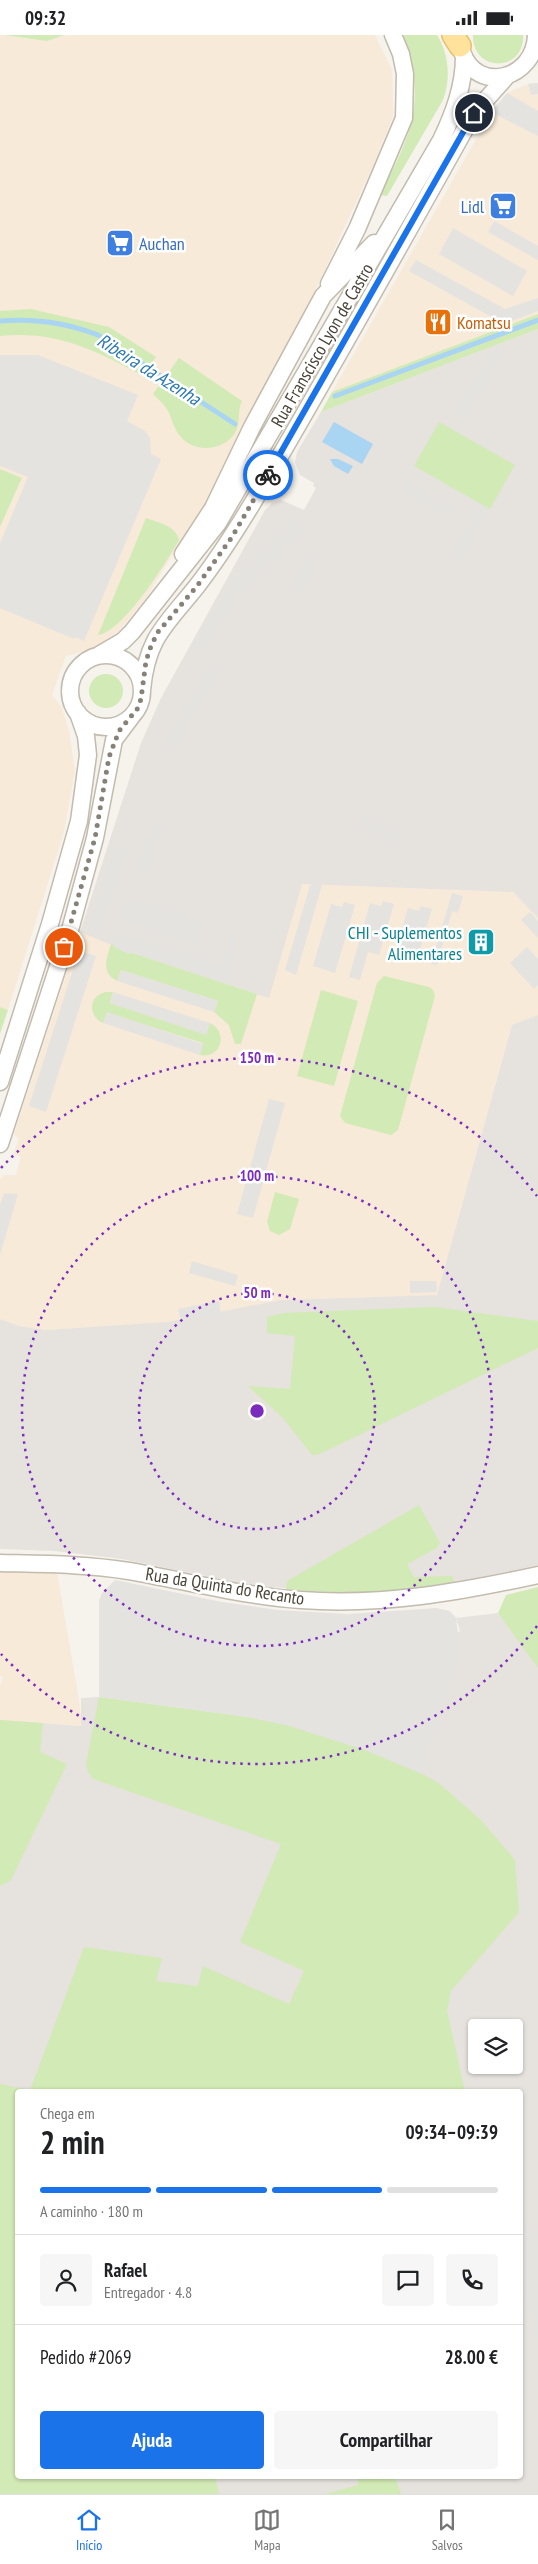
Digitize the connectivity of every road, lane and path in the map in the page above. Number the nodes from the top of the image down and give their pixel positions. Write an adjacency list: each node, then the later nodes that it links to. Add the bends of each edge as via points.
1 (394, 35): 7 (street, via 405,74 404,118 357,229)
2 (536, 35): 5 (street, Rua Franscisco Lyon de Castro, via 531,59)
3 (459, 43): 5 (street, via 479,72 489,76); 6 (street, Rua Franscisco Lyon de Castro, via 460,90 451,119)
4 (538, 71): 5 (street)
5 (510, 75): 10 (street, Rua Franscisco Lyon de Castro, via 474,113 232,537 158,632 146,661)
6 (398, 217): 7 (street); 8 (street, Rua Franscisco Lyon de Castro, via 235,496)
7 (323, 296): 8 (street, via 252,427 213,508 184,552)
8 (171, 585): 9 (street, Rua Franscisco Lyon de Castro, via 123,641)
9 (99, 655): 10 (street, via 110,655 129,663 138,675); 11 (street, via 87,660 74,674 70,693)
10 (142, 690): 12 (street)
11 (78, 713): 12 (street, via 85,721 104,727 124,722); 13 (street, via 88,755 79,821)
12 (132, 715): 14 (street, via 114,740 95,838 70,930)
13 (0, 1082)
14 (0, 1144)
15 (0, 1563): 16 (street, Rua da Quinta do Recanto, via 91,1566 253,1595 301,1600 349,1601 445,1594)
16 (538, 1575)

